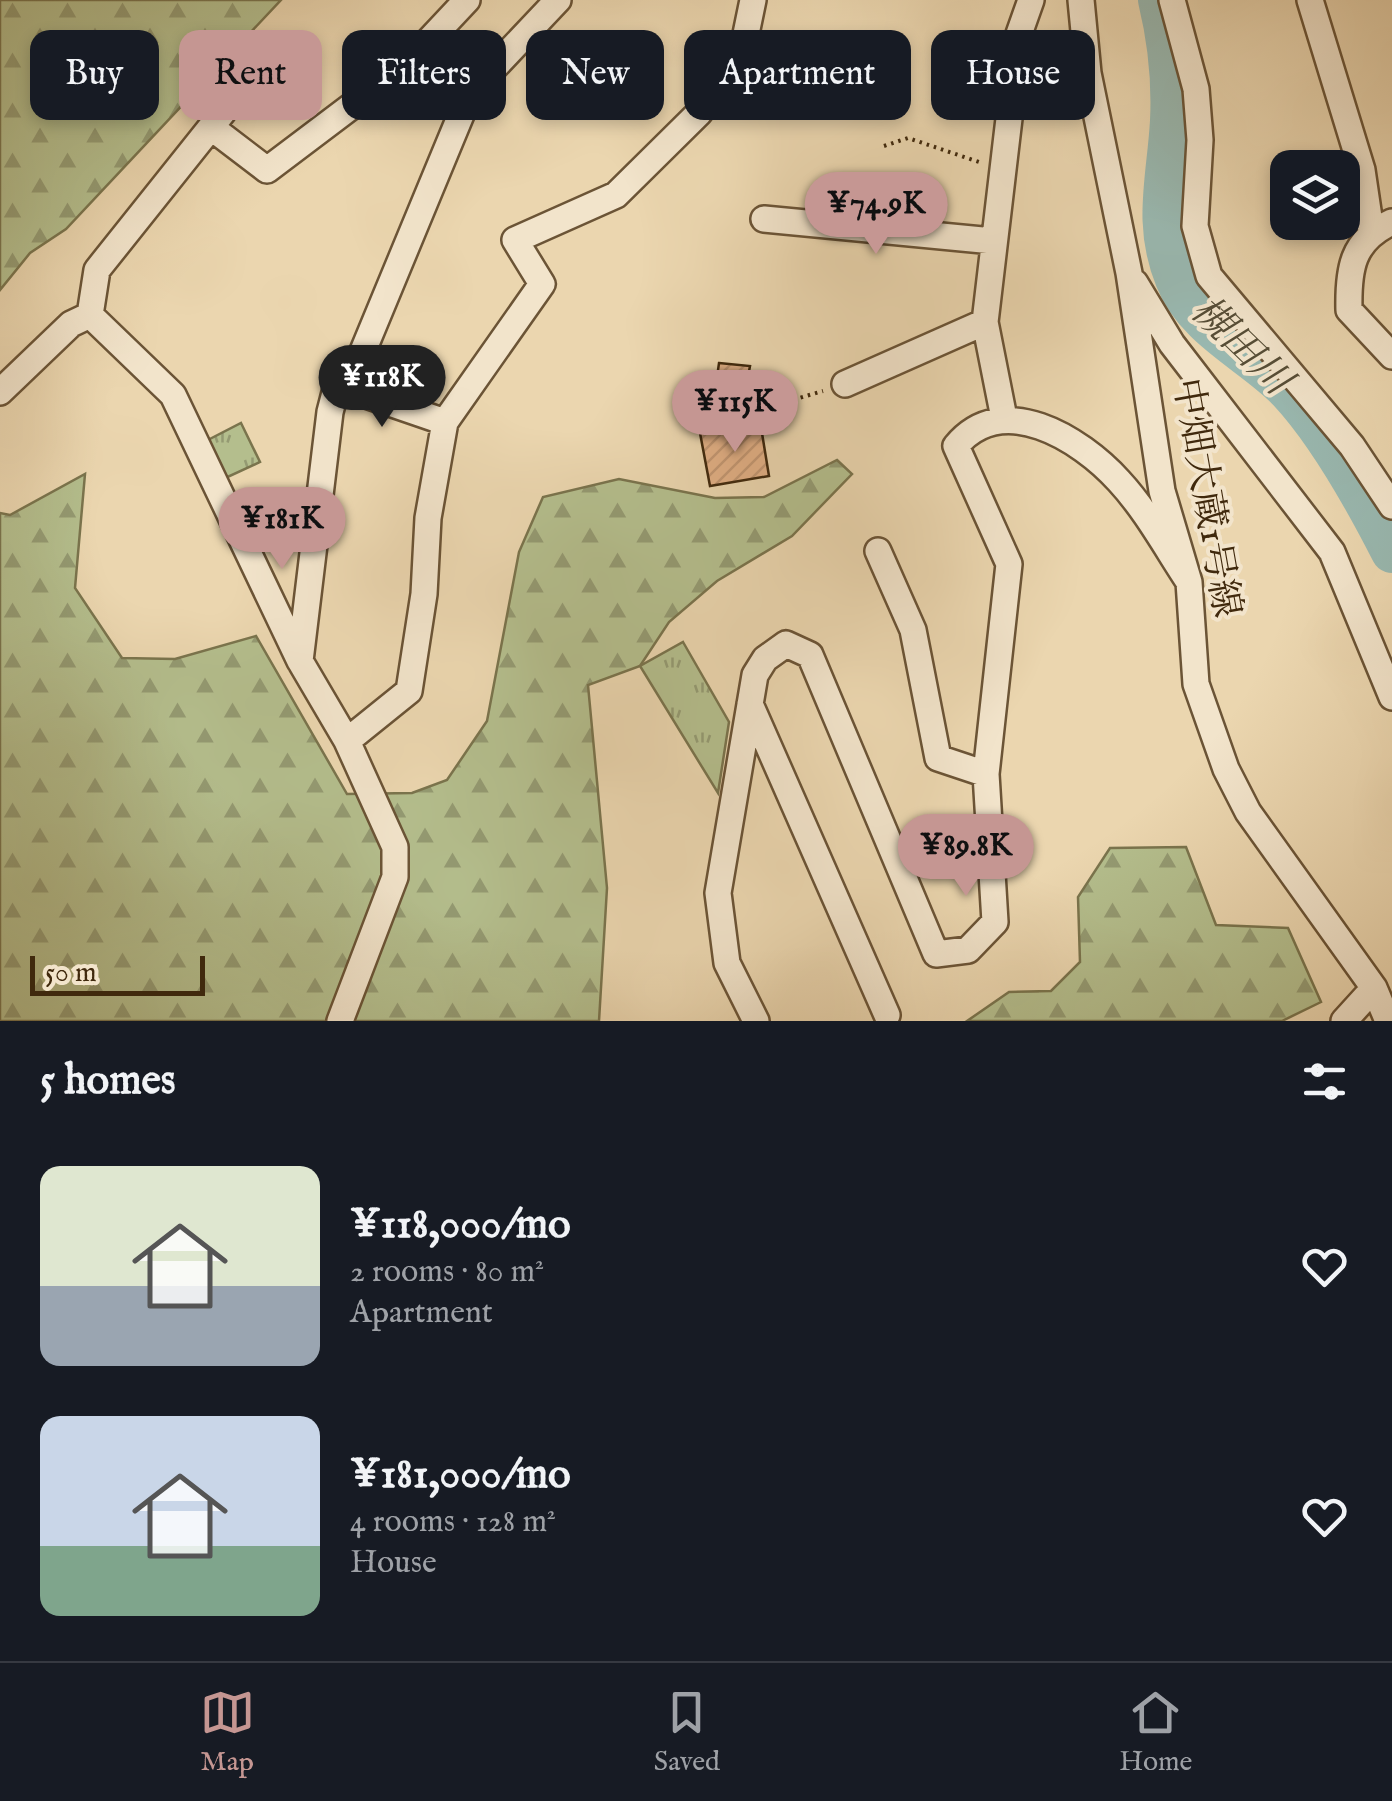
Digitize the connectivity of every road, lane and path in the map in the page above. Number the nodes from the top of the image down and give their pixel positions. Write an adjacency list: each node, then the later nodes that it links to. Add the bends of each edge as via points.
1 (467, 0): 14 (street, via 406,65 268,170 218,120 96,270)
2 (558, 0): 18 (street, via 470,93 356,368)
3 (753, 0): 22 (street, via 746,34 699,114 616,195 515,240 542,284)
4 (1031, 0): 9 (street, via 1019,34)
5 (1080, 0): 13 (street, 中畑大蔵1号線)
6 (1172, 0): 23 (street, via 1196,89 1195,226 1209,276 1352,446)
7 (1310, 0): 11 (street)
8 (884, 146): 9 (path, via 908,138)
9 (1002, 170): 12 (street)
10 (764, 219): 12 (street)
11 (1382, 227): 16 (street, via 1354,252 1348,310)
12 (993, 241): 15 (street)
13 (1128, 273): 25 (street, 中畑大蔵1号線, via 1162,491); 27 (street, via 1172,344 1332,552)
14 (90, 315): 19 (street, via 71,324); 26 (street, via 172,395)
15 (985, 322): 17 (street); 21 (street)
16 (1392, 356)
17 (846, 384): 20 (path)
18 (337, 385): 22 (street); 26 (street)
19 (0, 392)
20 (780, 404)
21 (1004, 418): 25 (street, via 1060,432 1120,481); 30 (street, via 968,432 956,446 1009,564)
22 (446, 422): 29 (street, via 409,691)
23 (1392, 506)
24 (878, 551): 30 (street, via 913,630 938,758)
25 (1189, 582): 31 (street, 中畑大蔵1号線, via 1196,684 1226,769 1248,812)
26 (300, 662): 29 (street)
27 (1392, 696)
28 (750, 704): 30 (street, via 765,659 786,644 810,655 936,954 968,950 994,922); 32 (street); 34 (street, via 718,893 728,964)
29 (347, 741): 33 (street, via 396,847 395,877)
30 (986, 774)
31 (1374, 988): 35 (street); 36 (street, 中畑大蔵1号線)
32 (887, 1015)
33 (340, 1021)
34 (756, 1021)
35 (1344, 1021)
36 (1388, 1021)

